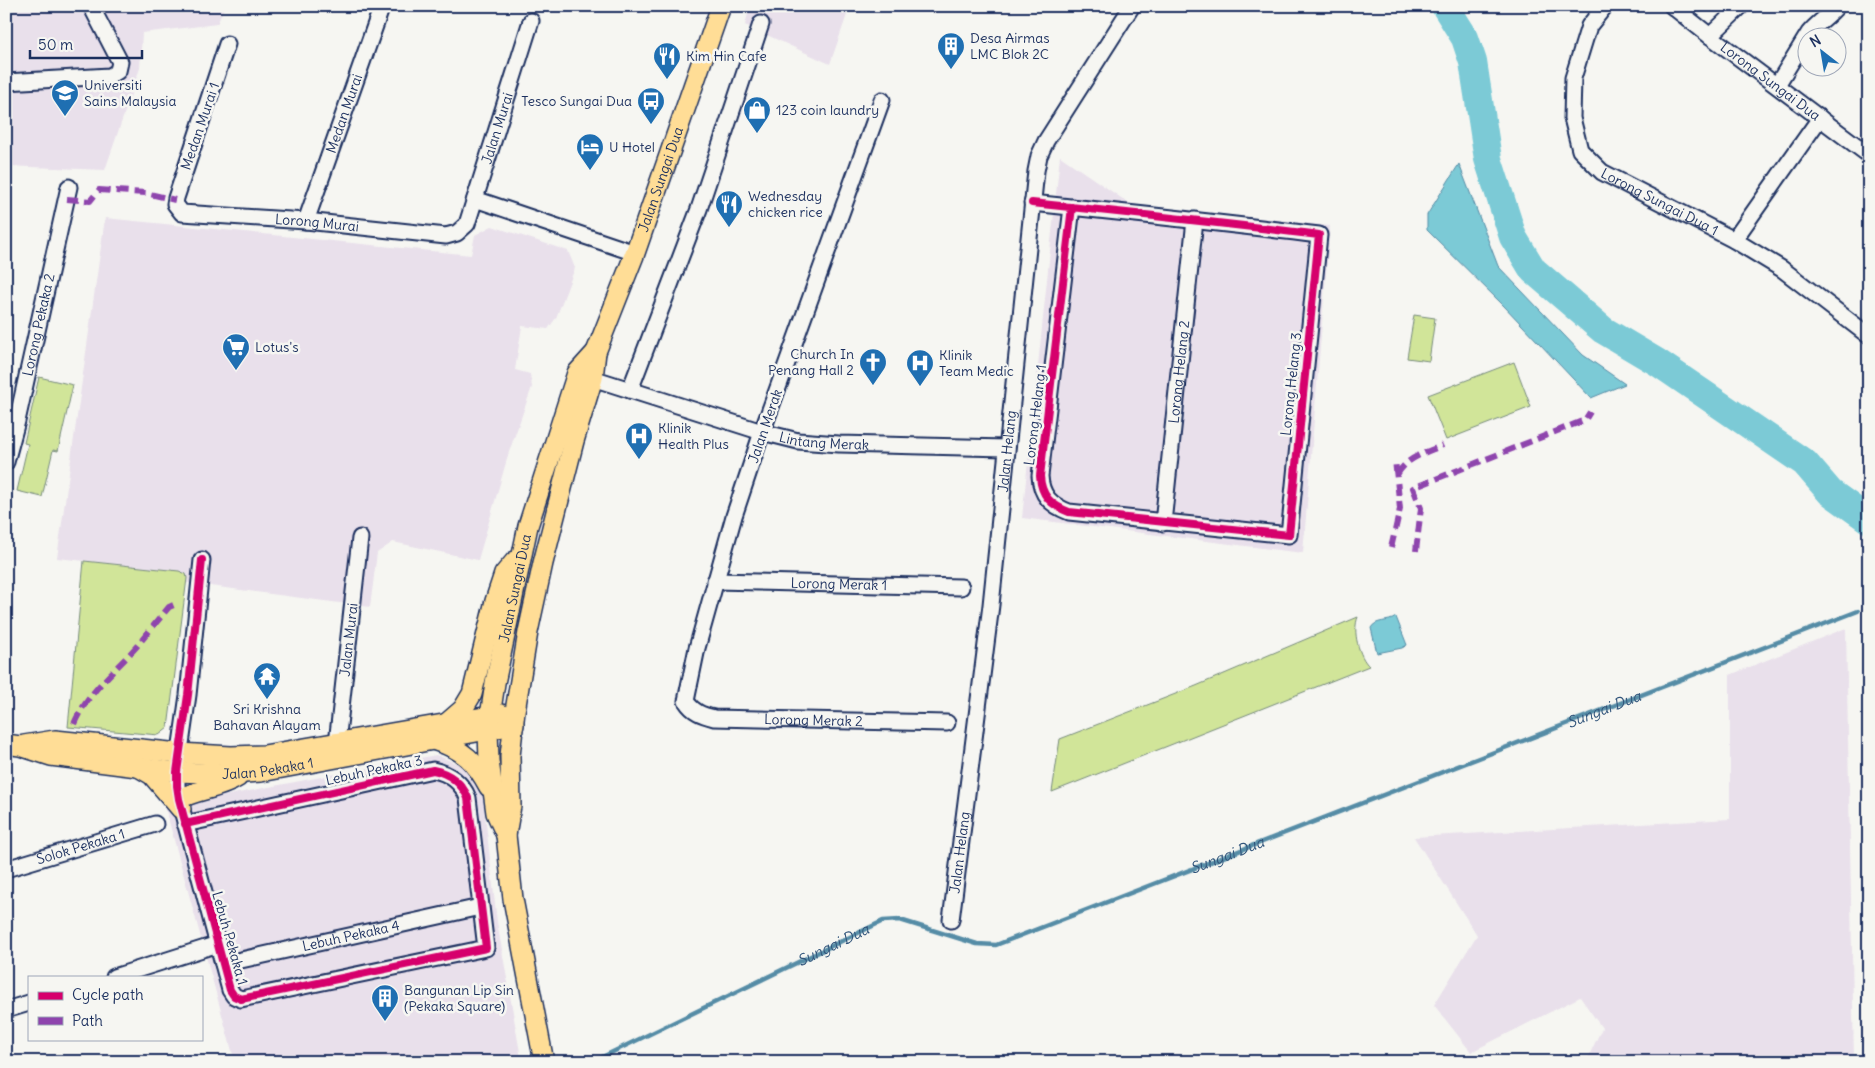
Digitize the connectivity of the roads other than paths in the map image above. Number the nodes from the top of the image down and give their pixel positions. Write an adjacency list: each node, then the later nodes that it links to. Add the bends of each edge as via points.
1 (91, 6): 13 (street, via 120,62 118,72 110,76)
2 (382, 6): 24 (street, Medan Murai)
3 (721, 6): 27 (main road, Jalan Sungai Dua)
4 (1132, 6): 20 (street, Jalan Helang, via 1046,142 1039,156)
5 (1605, 6): 26 (street, Lorong Sungai Dua 1, via 1589,26 1573,78 1572,118 1580,150 1602,172)
6 (1672, 6): 11 (street, Lorong Sungai Dua)
7 (1741, 6): 11 (street)
8 (1837, 6): 14 (street, via 1809,33)
9 (531, 21): 19 (street, Jalan Murai)
10 (761, 24): 30 (street, via 699,209)
11 (1710, 36): 14 (street, Lorong Sungai Dua)
12 (227, 44): 22 (street, Medan Murai 1, via 176,198)
13 (6, 82)
14 (1777, 85): 16 (street, Lorong Sungai Dua)
15 (882, 100): 32 (street, Jalan Merak)
16 (1820, 118): 17 (street, Lorong Sungai Dua); 26 (street)
17 (1869, 155)
18 (70, 187): 31 (street, Lorong Pekaka 2)
19 (475, 198): 25 (street, Jalan Murai, via 466,224); 27 (street)
20 (1032, 203): 21 (street); 33 (street, Jalan Helang)
21 (1072, 207): 23 (street); 35 (street, Lorong Helang 1, via 1040,485 1048,501 1069,512)
22 (177, 209): 24 (street, Lorong Murai, via 182,213)
23 (1195, 220): 35 (street, Lorong Helang 2); 36 (street, Lorong Helang 3, via 1319,235)
24 (306, 221): 25 (street, Lorong Murai, via 446,236)
25 (457, 233)
26 (1734, 240): 28 (street, Lorong Sungai Dua 1, via 1782,269)
27 (635, 253): 29 (main road, Jalan Sungai Dua)
28 (1869, 336)
29 (585, 376): 30 (street, Lintang Merak); 38 (main road, Jalan Sungai Dua); 43 (main road, Jalan Sungai Dua, via 574,441 528,632)
30 (630, 390): 32 (street, Lintang Merak)
31 (12, 420): 34 (street, Lorong Pekaka 2)
32 (762, 432): 33 (street, Lintang Merak, via 811,443); 40 (street, Jalan Merak)
33 (1006, 448): 60 (street, Jalan Helang, via 991,605)
34 (6, 462)
35 (1163, 523): 36 (street, Lorong Helang 1)
36 (1289, 535)
37 (360, 538): 48 (street, Jalan Murai)
38 (520, 555): 44 (main road, via 504,574 472,694 463,709); 45 (main road, Jalan Sungai Dua)
39 (202, 560): 50 (street, Lebuh Pekaka 1)
40 (715, 581): 41 (street, Lorong Merak 1); 42 (street, Jalan Merak)
41 (961, 587)
42 (686, 701): 46 (street, Lorong Merak 2, via 698,714 714,718)
43 (514, 718): 45 (main road, Jalan Pekaka 1); 57 (main road, Jalan Sungai Dua, via 510,756 511,806)
44 (448, 722): 45 (main road, Jalan Pekaka 1); 48 (main road, Jalan Pekaka 1)
45 (489, 723): 47 (main road, Jalan Pekaka 1); 54 (main road, Jalan Sungai Dua, via 488,761)
46 (947, 723)
47 (436, 741): 53 (main road, Jalan Pekaka 1); 54 (main road, via 466,755)
48 (338, 743): 50 (main road, Jalan Pekaka 1, via 264,755)
49 (13, 745): 50 (main road, Jalan Pekaka 1, via 54,740); 51 (main road, Jalan Pekaka 1, via 52,756)
50 (179, 753): 52 (street, Lebuh Pekaka 1)
51 (139, 767): 52 (main road, Jalan Pekaka 1); 55 (main road, via 152,775)
52 (177, 772): 53 (main road, Jalan Pekaka 1); 55 (street, Lebuh Pekaka 1)
53 (243, 774): 55 (main road, via 230,783 196,791)
54 (492, 793): 57 (main road, Jalan Sungai Dua, via 496,813)
55 (182, 811): 59 (street, Lebuh Pekaka 3, via 432,770 444,772 464,787 468,798); 61 (street, Lebuh Pekaka 1)
56 (154, 824): 58 (street, Solok Pekaka 1)
57 (506, 835): 67 (main road, Jalan Sungai Dua, via 513,900)
58 (6, 869)
59 (480, 907): 62 (street, Lebuh Pekaka 3); 63 (street, Lebuh Pekaka 4)
60 (950, 920)
61 (218, 944): 63 (street, Lebuh Pekaka 1); 64 (street)
62 (486, 948): 63 (street, Lebuh Pekaka 1, via 241,1000 230,990)
63 (223, 964)
64 (117, 976)
65 (28, 1003): 66 (street)
66 (6, 1010)
67 (544, 1061)

